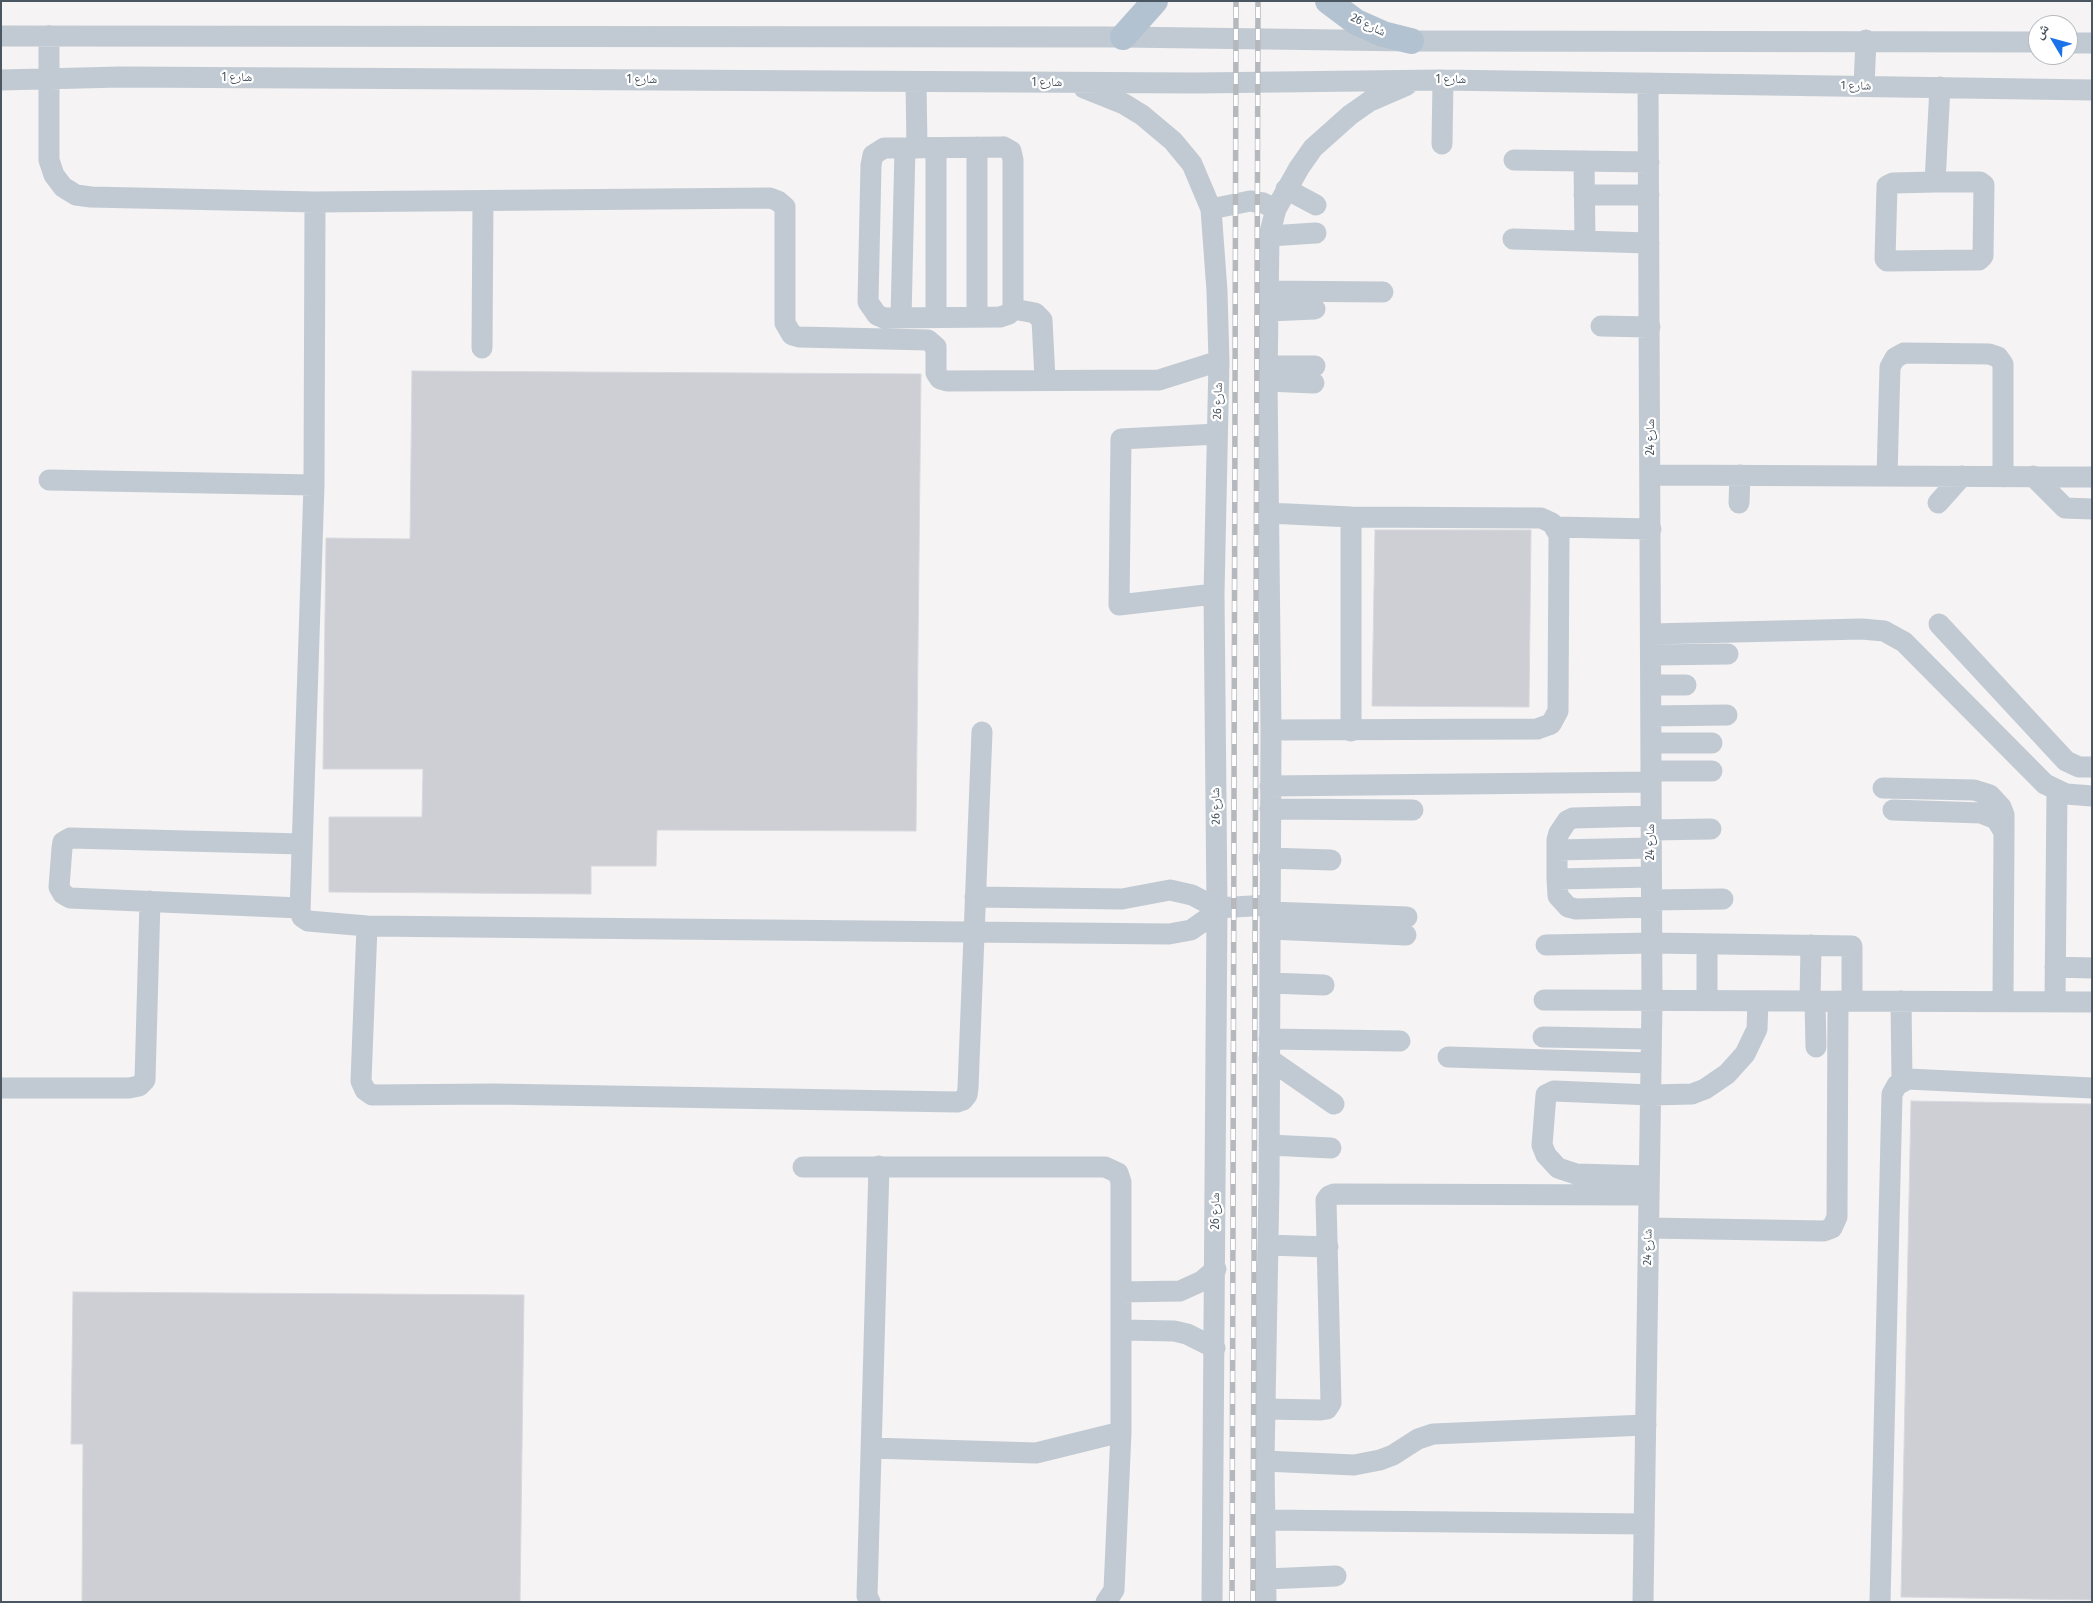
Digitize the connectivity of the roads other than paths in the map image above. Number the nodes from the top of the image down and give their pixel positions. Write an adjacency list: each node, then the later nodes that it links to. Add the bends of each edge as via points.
1 (1155, 1): 5 (main road)
2 (1328, 1): 7 (main road, شارع 26, via 1356,22 1383,34)
3 (1, 36): 4 (street)
4 (49, 36): 5 (street); 12 (street)
5 (1123, 37): 7 (street)
6 (1866, 40): 7 (street); 8 (street); 18 (street)
7 (1411, 41)
8 (2028, 42)
9 (2078, 43): 10 (street)
10 (2092, 43)
11 (1, 80): 12 (street, شارع 1)
12 (49, 80): 15 (street, شارع 1, via 140,77); 32 (street, via 49,160 63,187 76,195)
13 (1443, 80): 14 (street, شارع 1); 17 (street, شارع 1); 21 (street)
14 (1418, 81): 16 (street, شارع 1); 28 (street, via 1370,101 1350,115 1314,148)
15 (916, 82): 16 (street, شارع 1); 23 (street)
16 (1070, 83): 34 (street, شارع 26, via 1124,104 1158,128 1192,164)
17 (1648, 83): 18 (street, شارع 1); 26 (street, شارع 24)
18 (1864, 86): 19 (street, شارع 1)
19 (1940, 87): 20 (street, شارع 1); 27 (street)
20 (2092, 90)
21 (1442, 144)
22 (977, 147): 23 (street); 44 (street, via 1004,147 1012,155); 47 (street)
23 (919, 148): 46 (street); 48 (street); 48 (street, via 880,149 871,160 868,302 872,310 884,318)
24 (1514, 160): 25 (street)
25 (1584, 161): 26 (street); 29 (street)
26 (1649, 162): 30 (street, شارع 24)
27 (1935, 182): 27 (street, via 1893,182 1887,186 1887,261 1979,260 1983,256 1984,185 1980,182)
28 (1286, 189): 33 (street); 35 (street)
29 (1584, 195): 30 (street); 39 (street)
30 (1649, 195): 40 (street, شارع 24)
31 (483, 201): 32 (street); 51 (street); 55 (street, via 770,198 785,207 785,323 792,335 799,338 924,339 936,347 936,373 943,380)
32 (315, 202): 65 (street)
33 (1316, 205)
34 (1211, 209): 35 (street, via 1250,201); 52 (street, شارع 26)
35 (1276, 209): 37 (street)
36 (1316, 232): 37 (street)
37 (1269, 236): 43 (street)
38 (1513, 239): 39 (street)
39 (1585, 241): 40 (street)
40 (1649, 249): 41 (street); 50 (street, شارع 24)
41 (1604, 256)
42 (1383, 292): 43 (street)
43 (1268, 301): 45 (street); 53 (street)
44 (1013, 309): 47 (street, via 1005,316); 55 (street, via 1034,313 1042,320)
45 (1315, 309)
46 (936, 317): 47 (street); 48 (street)
47 (977, 317)
48 (901, 318)
49 (1601, 326): 50 (street)
50 (1650, 326): 57 (street, شارع 24)
51 (482, 348)
52 (1219, 362): 55 (street, via 1159,380); 56 (street, شارع 26)
53 (1267, 373): 54 (street); 69 (street)
54 (1314, 374)
55 (1045, 379)
56 (1217, 434): 73 (street, شارع 26); 73 (street, via 1121,439 1119,605)
57 (1651, 475): 58 (street); 72 (street, شارع 24)
58 (1740, 475): 59 (street); 66 (street)
59 (1887, 476): 60 (street); 61 (street, via 1892,362 1904,353 1989,354 2001,360)
60 (1962, 476): 61 (street); 67 (street)
61 (2003, 476): 62 (street)
62 (2033, 476): 63 (street); 68 (street, via 2065,508)
63 (2092, 477)
64 (49, 480): 65 (street)
65 (314, 485): 100 (street)
66 (1740, 503)
67 (1938, 503)
68 (2092, 509)
69 (1268, 513): 70 (street); 82 (street)
70 (1351, 517): 71 (street, via 1541,518); 83 (street)
71 (1556, 527): 72 (street); 83 (street, via 1559,535 1558,711 1551,724 1537,729)
72 (1651, 529): 75 (street, شارع 24)
73 (1214, 594): 111 (street, شارع 26)
74 (1939, 624): 87 (street, via 2066,761 2079,767)
75 (1651, 634): 77 (street, شارع 24); 92 (street, via 1862,629 1884,632 1904,642 2034,774)
76 (1728, 654): 77 (street)
77 (1651, 655): 78 (street, شارع 24)
78 (1651, 685): 79 (street); 81 (street, شارع 24)
79 (1686, 685)
80 (1727, 715): 81 (street)
81 (1651, 716): 85 (street, شارع 24)
82 (1271, 730): 83 (street); 90 (street)
83 (1351, 731)
84 (982, 732): 106 (street)
85 (1651, 743): 86 (street); 89 (street, شارع 24)
86 (1712, 743)
87 (2092, 767)
88 (1712, 771): 89 (street)
89 (1651, 776): 90 (street); 98 (street, شارع 24)
90 (1270, 786): 94 (street)
91 (1883, 788): 99 (street, via 1982,792 1990,795 2001,808)
92 (2057, 791): 93 (street); 120 (street)
93 (2092, 796)
94 (1270, 809): 95 (street); 102 (street)
95 (1413, 810)
96 (1893, 810): 99 (street, via 1982,813 1996,819)
97 (1711, 829): 98 (street)
98 (1651, 831): 101 (street); 101 (street, via 1573,818 1559,833); 104 (street, شارع 24)
99 (2004, 832): 131 (street)
100 (302, 844): 108 (street, via 70,838 63,842 59,887 62,894 70,898); 110 (street)
101 (1557, 850): 105 (street)
102 (1269, 858): 103 (street); 112 (street)
103 (1331, 860)
104 (1651, 877): 105 (street); 109 (street, شارع 24)
105 (1557, 878): 109 (street, via 1558,896 1568,908)
106 (976, 897): 111 (street, via 1122,899 1170,890 1192,895); 115 (street)
107 (1724, 899): 109 (street)
108 (150, 901): 110 (street); 144 (street, via 145,1080 139,1086 129,1088)
109 (1651, 904): 116 (street, شارع 24)
110 (300, 908): 113 (street, via 302,918 308,921)
111 (1217, 908): 112 (street); 115 (street, via 1204,921 1180,934); 158 (street, شارع 26)
112 (1270, 915): 114 (street); 122 (street)
113 (367, 926): 115 (street); 115 (street, via 361,1081 368,1093 376,1096 494,1094 957,1102 967,1095)
114 (1406, 926)
115 (974, 933)
116 (1652, 943): 117 (street); 118 (street); 125 (street, شارع 24)
117 (1707, 944): 119 (street); 126 (street)
118 (1546, 945)
119 (1811, 945): 128 (street); 129 (street, via 1852,946)
120 (2055, 967): 121 (street); 132 (street)
121 (2092, 968)
122 (1270, 983): 123 (street); 138 (street)
123 (1324, 985)
124 (1544, 1000): 125 (street)
125 (1652, 1000): 126 (street); 135 (street, شارع 24)
126 (1707, 1000): 127 (street)
127 (1758, 1000): 128 (street); 148 (street, via 1757,1030 1752,1042 1727,1074 1692,1094)
128 (1813, 1001): 129 (street); 137 (street)
129 (1845, 1001): 130 (street); 155 (street, via 1837,1217 1832,1228 1824,1231)
130 (1901, 1001): 131 (street); 143 (street)
131 (2003, 1001): 132 (street)
132 (2055, 1001): 133 (street)
133 (2092, 1002)
134 (1543, 1037): 135 (street)
135 (1651, 1039): 142 (street, شارع 24)
136 (1400, 1041): 138 (street)
137 (1816, 1047)
138 (1269, 1049): 149 (street); 150 (street)
139 (1448, 1057): 140 (street)
140 (1565, 1061): 141 (street); 146 (street)
141 (1593, 1061): 142 (street); 147 (street)
142 (1651, 1063): 148 (street, شارع 24)
143 (1902, 1081): 145 (street); 176 (street, via 1894,1089 1891,1100)
144 (1, 1088)
145 (2092, 1088)
146 (1563, 1091): 147 (street); 154 (street, via 1551,1091 1545,1098 1542,1146 1551,1162 1576,1174)
147 (1592, 1092): 148 (street)
148 (1650, 1095): 154 (street, شارع 24)
149 (1334, 1104)
150 (1269, 1145): 151 (street); 156 (street)
151 (1331, 1148)
152 (879, 1166): 153 (street); 159 (street, via 1113,1169 1121,1182); 165 (street)
153 (803, 1167)
154 (1649, 1185): 155 (street, شارع 24); 157 (street, via 1334,1194 1326,1200)
155 (1649, 1228): 163 (street, شارع 24)
156 (1268, 1246): 157 (street); 162 (street)
157 (1328, 1247): 162 (street, via 1331,1403 1327,1409 1321,1410)
158 (1216, 1269): 159 (street, via 1202,1281 1180,1291); 161 (street, شارع 26)
159 (1121, 1292): 160 (street)
160 (1121, 1330): 161 (street, via 1174,1331); 164 (street)
161 (1215, 1348): 173 (street, شارع 26)
162 (1264, 1409): 166 (street)
163 (1646, 1425): 166 (street, via 1433,1434 1386,1458 1354,1464); 168 (street, شارع 24)
164 (1121, 1432): 165 (street, via 1036,1453); 172 (street, via 1114,1590)
165 (871, 1448): 171 (street)
166 (1264, 1461): 167 (street)
167 (1265, 1520): 168 (street); 170 (street)
168 (1644, 1524): 175 (street, شارع 24)
169 (1336, 1576): 170 (street)
170 (1266, 1579): 174 (street)
171 (870, 1602)
172 (1106, 1602)
173 (1212, 1602)
174 (1266, 1602)
175 (1643, 1602)
176 (1880, 1602)

